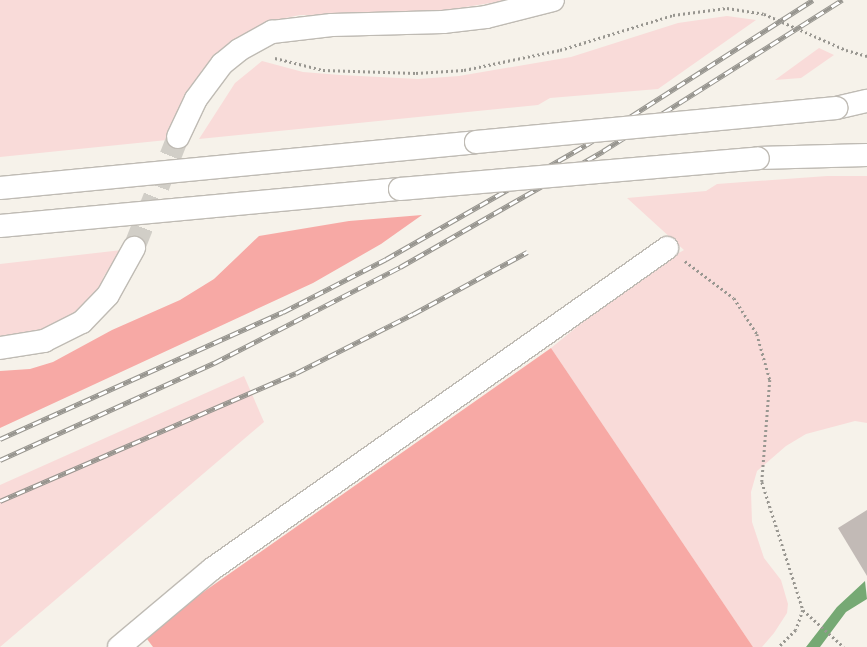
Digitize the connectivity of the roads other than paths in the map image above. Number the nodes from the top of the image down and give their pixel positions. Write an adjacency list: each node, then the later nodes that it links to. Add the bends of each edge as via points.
1 (553, 0): 5 (main road, via 486,17 443,22 332,25 272,32 239,50 222,64 196,99)
2 (867, 101): 3 (main road)
3 (836, 108): 4 (main road); 7 (main road, bridge)
4 (867, 110)
5 (178, 137)
6 (867, 155): 8 (main road, bridge, via 758,158)
7 (0, 188)
8 (0, 226)
9 (134, 248): 11 (main road, via 108,295 82,322 44,341)
10 (667, 248): 12 (main road, via 212,569)
11 (0, 348)
12 (119, 647)

